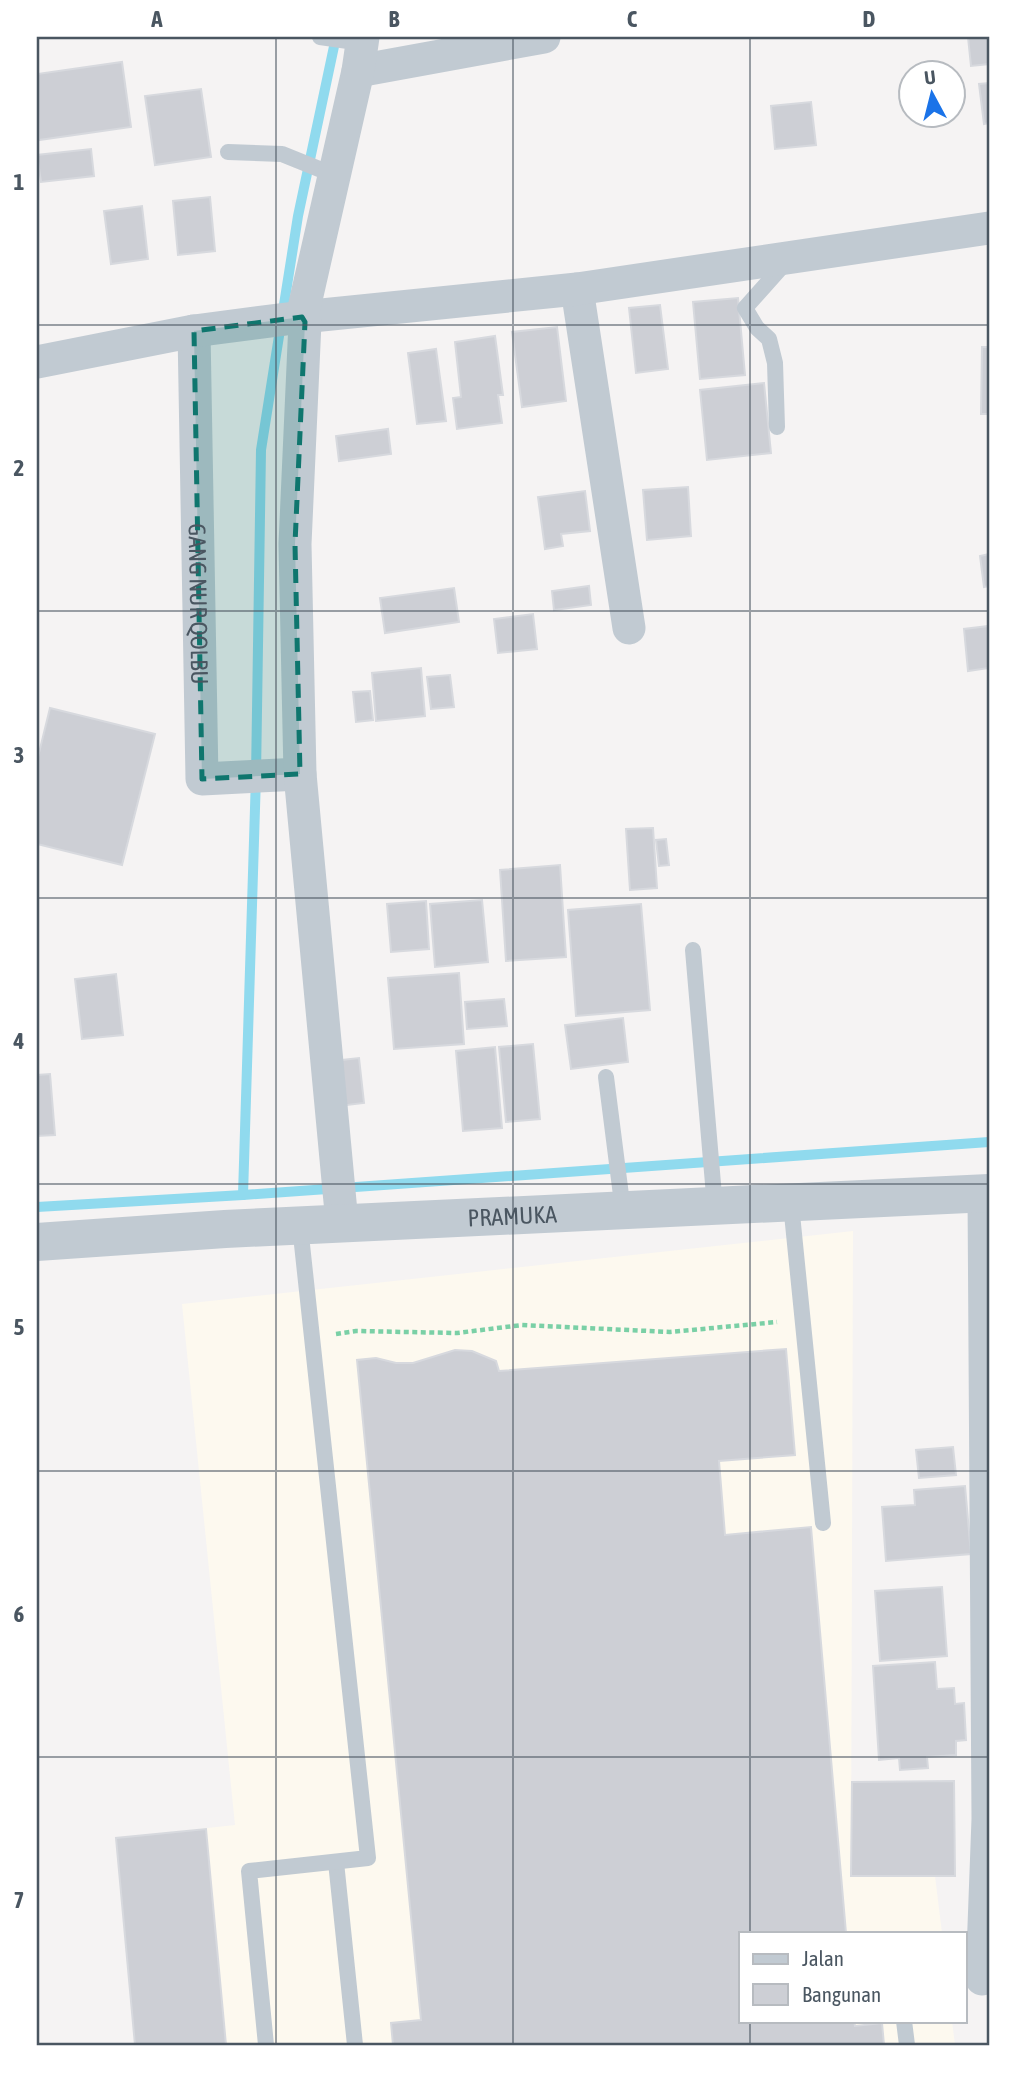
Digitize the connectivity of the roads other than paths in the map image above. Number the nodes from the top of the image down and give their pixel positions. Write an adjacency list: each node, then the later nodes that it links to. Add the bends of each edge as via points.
1 (320, 37): 3 (lane)
2 (544, 37): 3 (street)
3 (361, 50): 5 (street)
4 (228, 152): 5 (lane, via 282,155)
5 (334, 175): 9 (street)
6 (989, 228): 7 (street)
7 (791, 257): 8 (street); 12 (lane, via 745,308 769,339 775,363)
8 (577, 289): 9 (street); 13 (street)
9 (295, 318): 10 (street); 14 (street, via 305,322 295,544)
10 (194, 331): 11 (street); 14 (street, GANG NUR QOLBU, via 202,779)
11 (37, 362)
12 (777, 427)
13 (629, 628)
14 (300, 774): 18 (street)
15 (693, 950): 20 (lane)
16 (606, 1077): 21 (lane)
17 (987, 1193): 19 (street, PRAMUKA); 26 (street, via 988,1819)
18 (340, 1198): 21 (street, PRAMUKA); 22 (street, PRAMUKA)
19 (791, 1204): 20 (street, PRAMUKA); 24 (lane)
20 (715, 1207): 21 (street, PRAMUKA)
21 (623, 1211)
22 (300, 1226): 23 (street, PRAMUKA); 25 (lane, via 368,1858)
23 (37, 1242)
24 (823, 1523)
25 (336, 1862): 28 (lane, via 248,1871); 29 (lane)
26 (982, 1979)
27 (904, 2022): 30 (lane)
28 (266, 2045)
29 (355, 2045)
30 (907, 2045)

